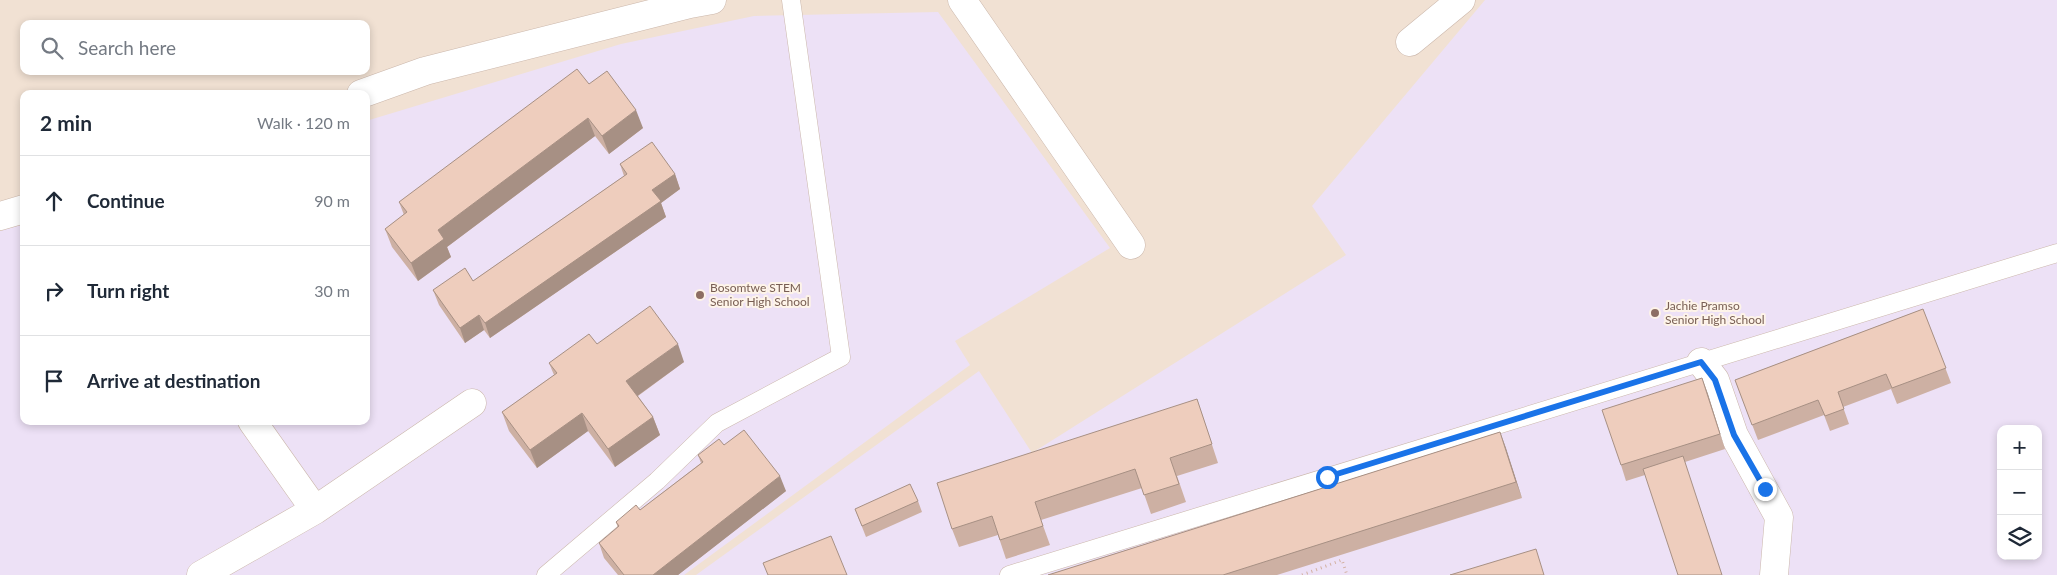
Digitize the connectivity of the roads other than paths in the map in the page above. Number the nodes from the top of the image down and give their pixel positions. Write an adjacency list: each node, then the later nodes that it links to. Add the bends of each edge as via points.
1 (712, 0): 6 (street, via 425,71)
2 (791, 0): 16 (lane, via 841,357 716,423 657,481)
3 (962, 0): 9 (street)
4 (1461, 0): 5 (street)
5 (1410, 42)
6 (370, 91)
7 (20, 210): 8 (street)
8 (0, 216)
9 (1131, 245)
10 (2057, 253): 11 (lane)
11 (1701, 362): 17 (lane); 18 (street, via 1715,380 1734,435 1780,517)
12 (472, 403): 14 (street)
13 (255, 425): 14 (street)
14 (315, 510): 15 (street)
15 (201, 575)
16 (546, 575)
17 (1009, 575)
18 (1774, 575)

